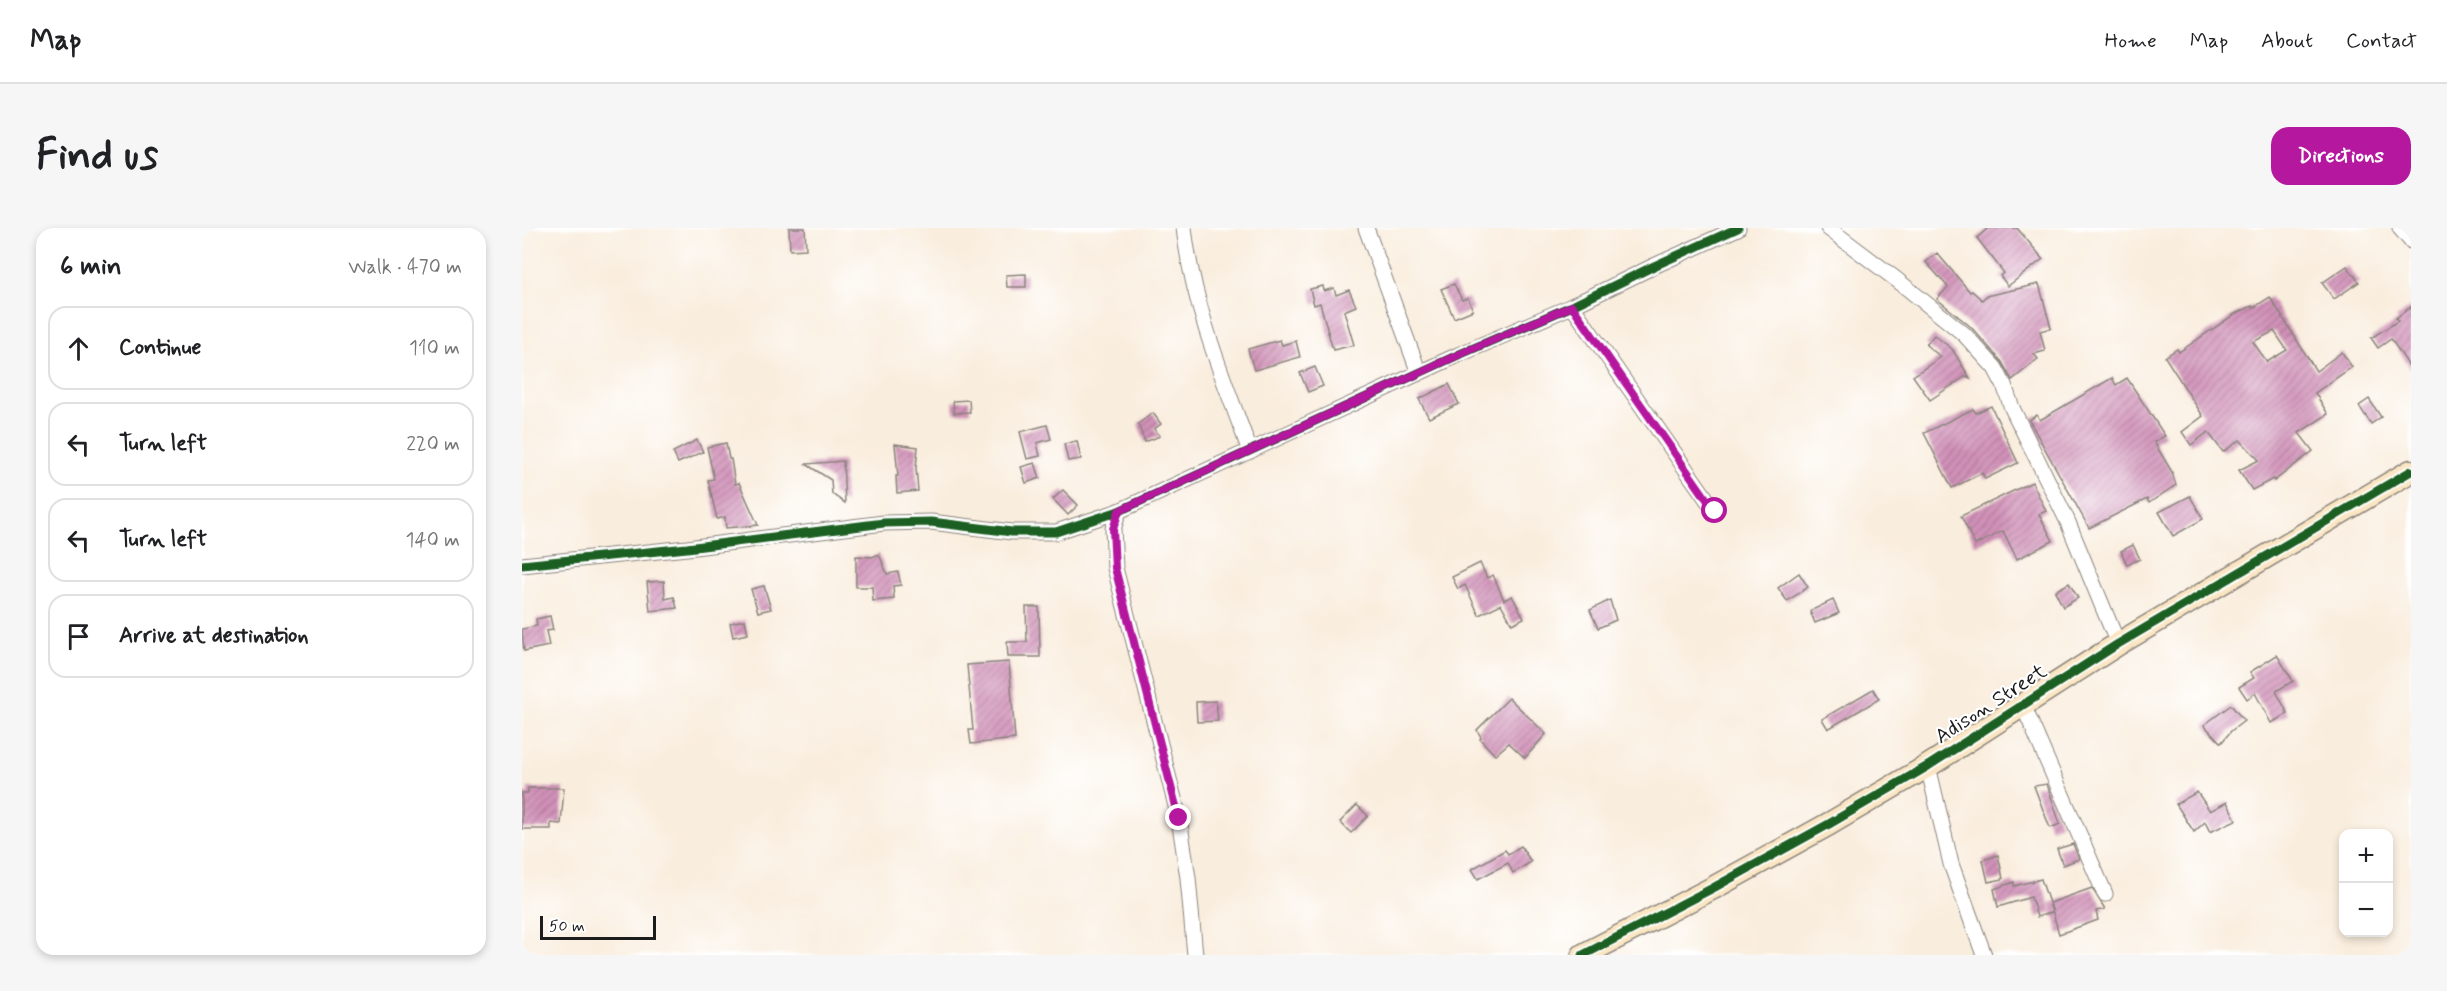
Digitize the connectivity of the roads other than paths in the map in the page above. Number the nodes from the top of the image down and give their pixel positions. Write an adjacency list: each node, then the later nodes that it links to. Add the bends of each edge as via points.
1 (1184, 228): 9 (street, via 1195,293)
2 (1366, 228): 8 (street)
3 (1738, 228): 7 (street)
4 (1828, 228): 14 (street, via 1964,334 1995,368 2067,520)
5 (2400, 228): 6 (street)
6 (2411, 241)
7 (1572, 306): 8 (street); 12 (street)
8 (1419, 373): 9 (street)
9 (1250, 451): 11 (street)
10 (2411, 471): 14 (street, Adison Street)
11 (1119, 511): 13 (street, via 1056,532 1012,532 931,522 884,523); 18 (street, via 1113,529 1115,568 1179,818)
12 (1715, 511)
13 (522, 565)
14 (2118, 644): 15 (street, Adison Street)
15 (2023, 705): 16 (street, Adison Street); 17 (street)
16 (1928, 766): 19 (street, Adison Street, via 1766,859); 20 (street, via 1951,864)
17 (2105, 894)
18 (1196, 955)
19 (1583, 955)
20 (1984, 955)

